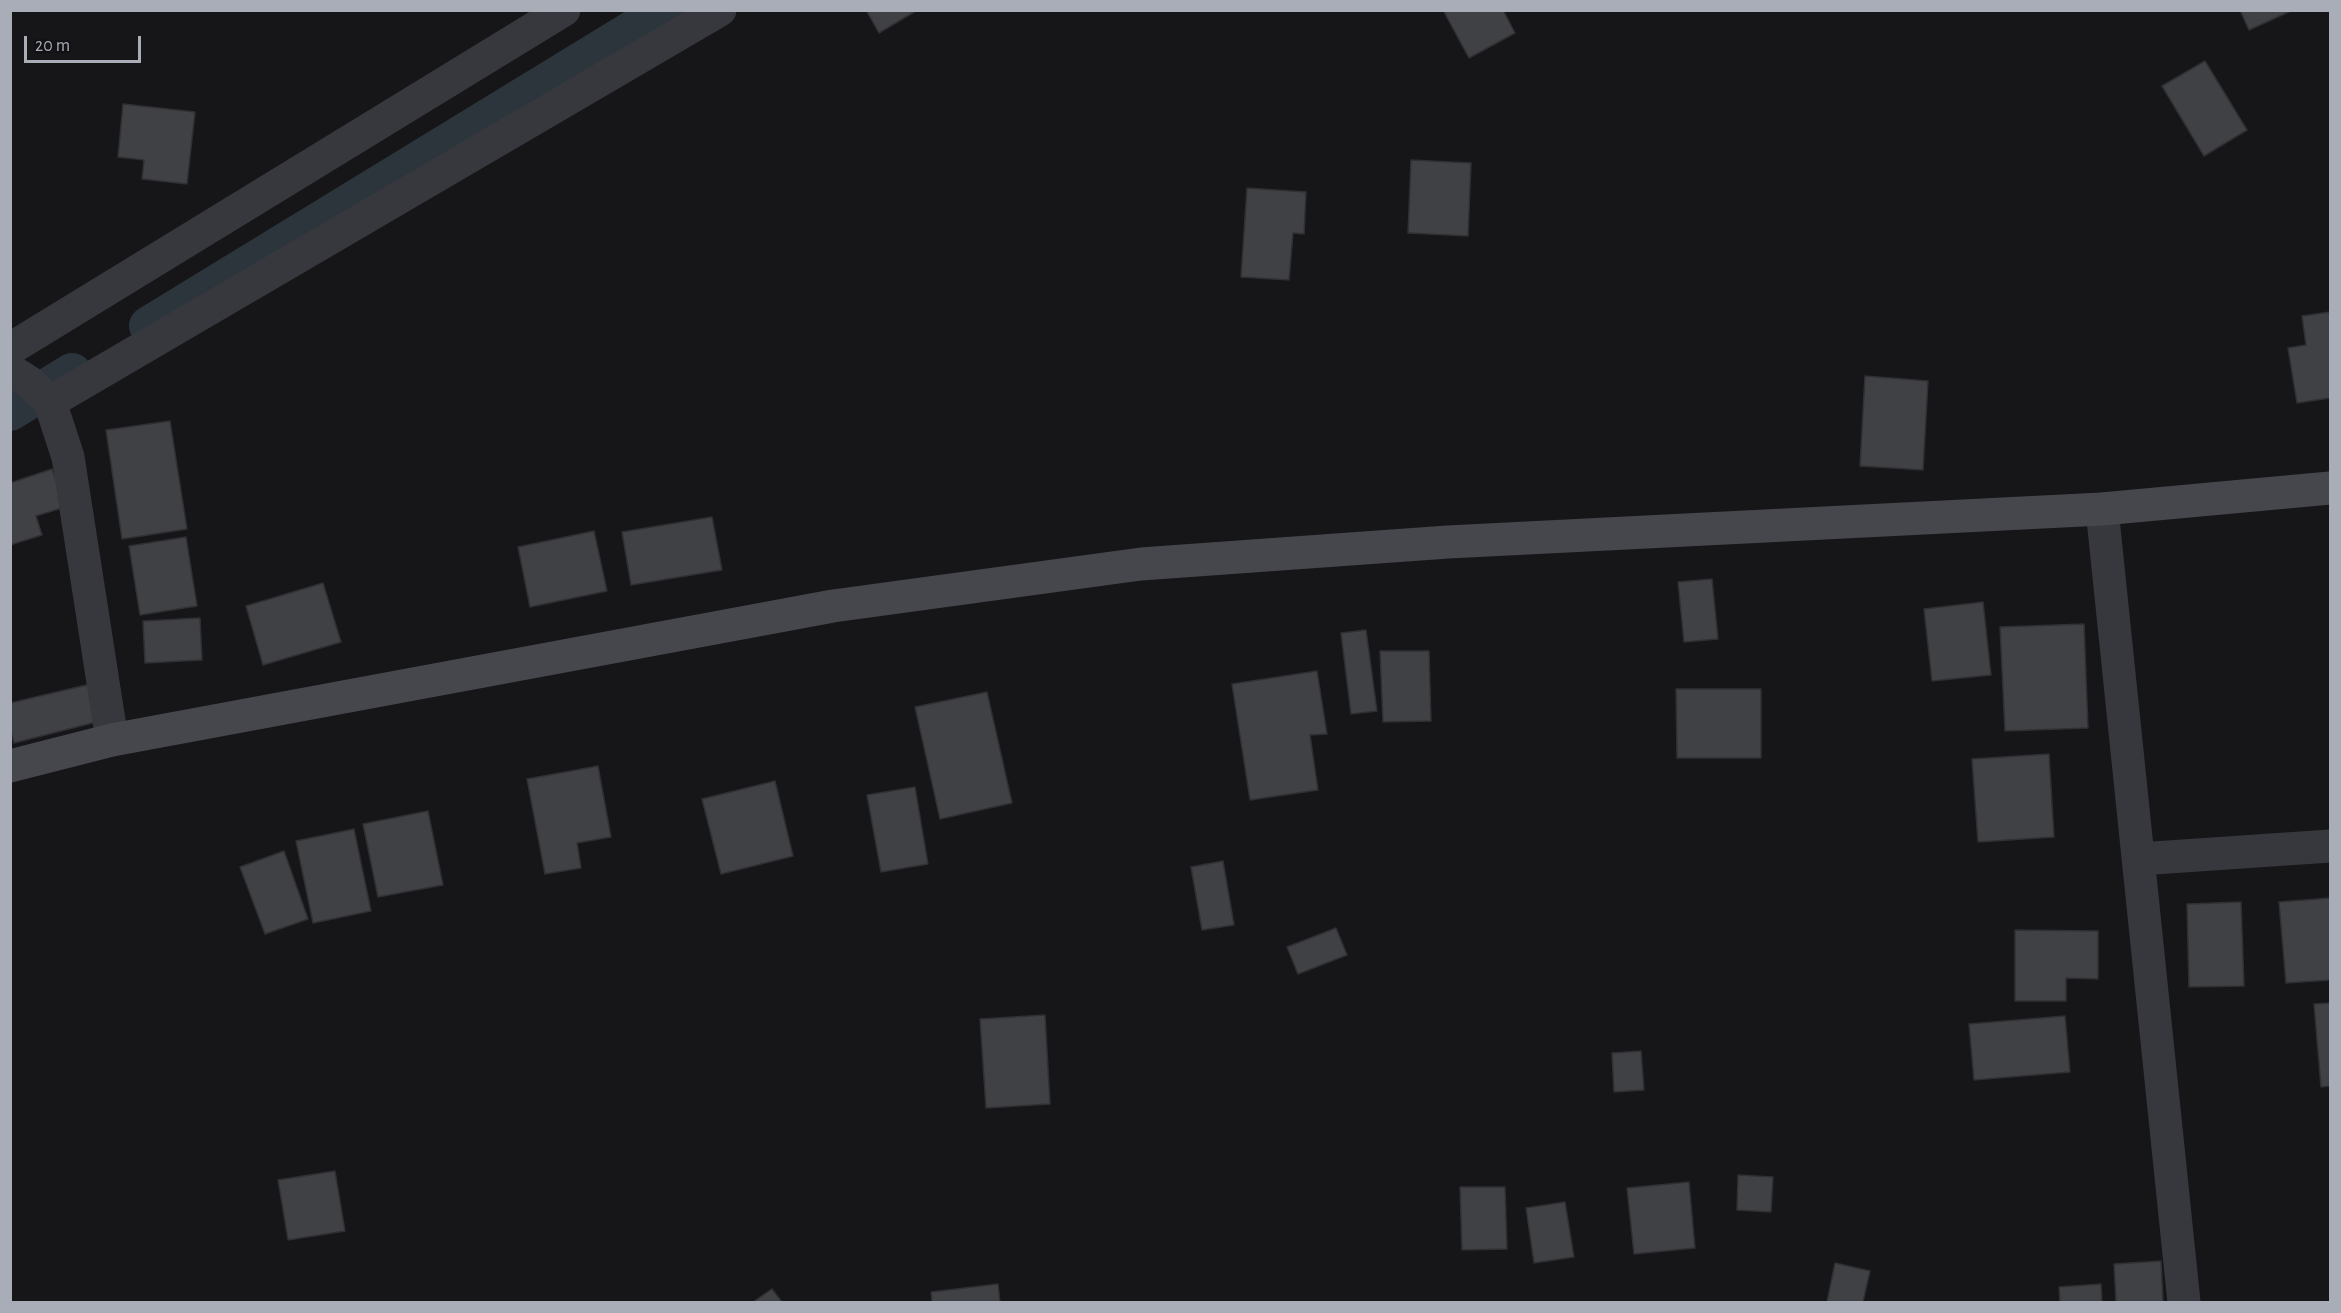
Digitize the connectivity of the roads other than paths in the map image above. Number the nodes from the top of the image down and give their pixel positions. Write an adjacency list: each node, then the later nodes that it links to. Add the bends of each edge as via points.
1 (564, 10): 3 (street)
2 (720, 10): 4 (street)
3 (10, 349)
4 (34, 388): 7 (street, via 68,457)
5 (2331, 488): 6 (main road)
6 (2102, 509): 7 (main road, via 1449,542 1141,564 833,606); 10 (street)
7 (112, 740): 8 (main road)
8 (10, 766)
9 (2331, 846): 10 (street)
10 (2139, 859): 11 (street)
11 (2184, 1302)

